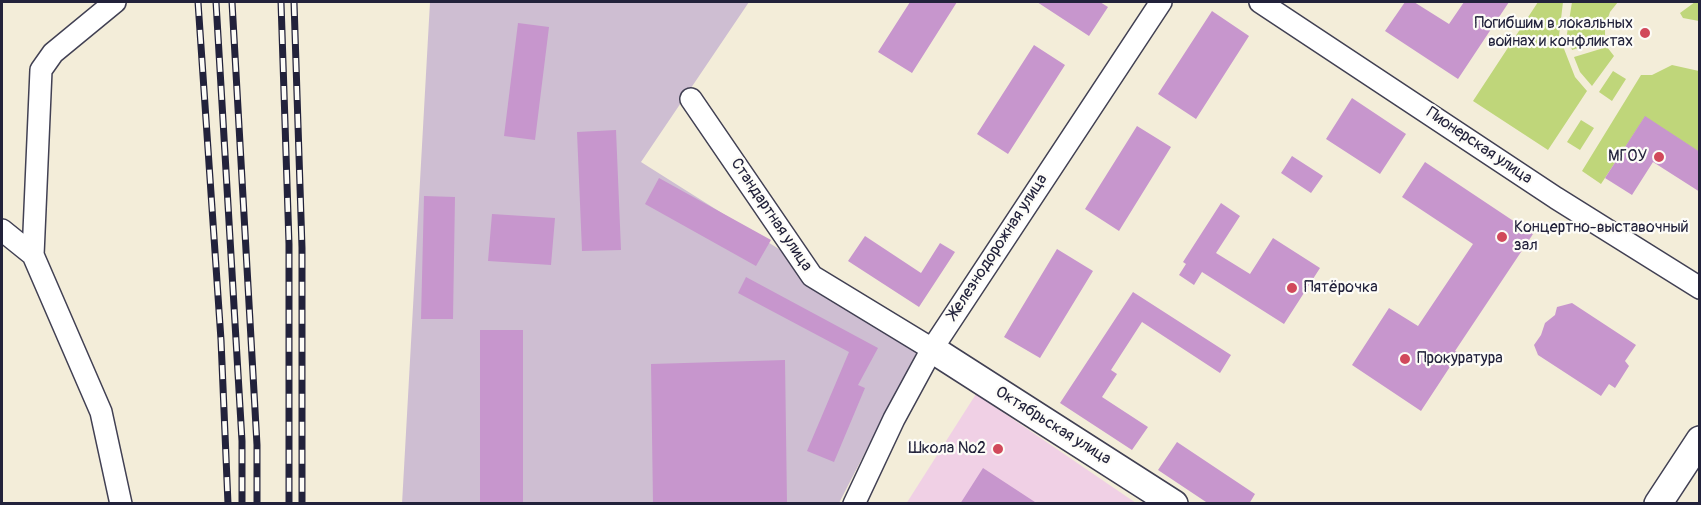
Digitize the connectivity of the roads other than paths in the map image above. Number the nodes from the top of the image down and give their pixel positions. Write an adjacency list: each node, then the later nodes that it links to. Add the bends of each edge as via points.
1 (116, 2): 6 (street, via 53,53 41,70)
2 (1161, 2): 8 (street, Железнодорожная улица)
3 (1260, 2): 7 (street, Пионерская улица, via 1565,204)
4 (691, 99): 8 (street, Стандартная улица, via 812,276)
5 (2, 230): 6 (street)
6 (33, 255): 10 (street, via 101,412)
7 (1700, 288)
8 (932, 349): 11 (street, Железнодорожная улица); 12 (street, Октябрьская улица)
9 (1700, 440): 13 (street)
10 (121, 504)
11 (854, 504)
12 (1174, 504)
13 (1658, 504)

